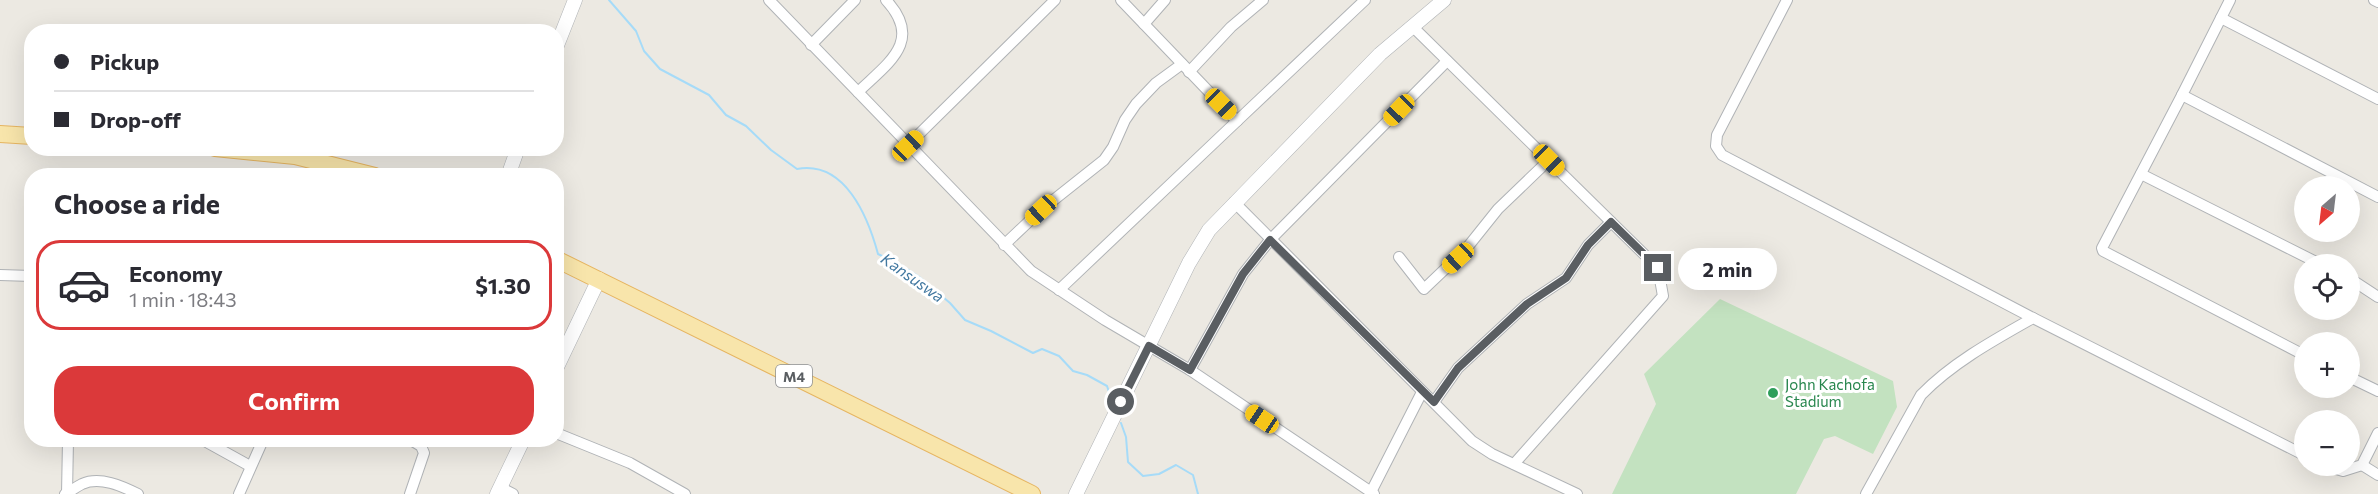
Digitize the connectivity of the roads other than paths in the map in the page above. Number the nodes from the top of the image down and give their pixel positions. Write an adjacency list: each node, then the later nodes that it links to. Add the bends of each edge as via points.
1 (575, 0): 16 (street)
2 (769, 0): 17 (street)
3 (855, 0): 17 (street)
4 (886, 0): 20 (street, via 902,22 902,44)
5 (1055, 0): 26 (street)
6 (1121, 0): 14 (street)
7 (1165, 0): 14 (street)
8 (1263, 0): 19 (street)
9 (1365, 0): 23 (street)
10 (1444, 0): 15 (street)
11 (1787, 0): 45 (street, via 1717,135 1716,146 1722,155)
12 (2230, 0): 13 (street)
13 (2222, 18): 21 (street); 22 (street)
14 (1144, 24): 19 (street)
15 (1412, 26): 18 (street); 32 (street)
16 (564, 28)
17 (811, 45): 20 (street)
18 (1447, 61): 28 (street); 34 (street)
19 (1186, 68): 23 (street); 35 (street, via 1156,83 1125,120 1104,160)
20 (858, 92): 26 (street)
21 (2182, 95): 30 (street); 31 (street)
22 (2378, 99)
23 (1238, 121): 43 (street)
24 (0, 134): 25 (main road)
25 (24, 136)
26 (908, 146): 35 (street)
27 (295, 156): 29 (main road)
28 (1549, 160): 33 (street); 37 (street, via 1498,208 1466,249 1424,289)
29 (343, 168)
30 (2141, 174): 36 (street); 47 (street, via 2103,251)
31 (2378, 197)
32 (1234, 202): 34 (street); 46 (street, via 1199,245)
33 (1611, 222): 53 (street, via 1588,245 1566,278 1527,304 1458,368); 62 (street, via 1658,268 1663,296)
34 (1270, 240): 49 (street, via 1243,274); 52 (street)
35 (1004, 245): 43 (street, via 1031,271)
36 (2300, 254)
37 (1399, 257)
38 (564, 263): 41 (main road, M4)
39 (0, 275): 40 (street)
40 (24, 276)
41 (599, 279): 48 (street); 66 (main road, M4)
42 (2360, 285): 44 (street)
43 (1059, 290): 46 (street)
44 (2378, 297)
45 (2033, 318): 61 (street); 78 (street, via 1990,342 1921,395)
46 (1149, 346): 49 (street); 76 (street)
47 (2294, 350)
48 (564, 352)
49 (1190, 370): 68 (street)
50 (2360, 382): 51 (street)
51 (2378, 391)
52 (1422, 392): 53 (street); 68 (street)
53 (1434, 402): 62 (street, via 1477,445)
54 (2378, 433): 63 (street)
55 (564, 437): 74 (street, via 630,463)
56 (68, 447): 69 (street)
57 (216, 447): 64 (street)
58 (260, 447): 64 (street)
59 (421, 447): 72 (street, via 424,453)
60 (520, 447): 67 (street)
61 (2294, 450)
62 (1514, 464): 77 (street)
63 (2362, 465): 65 (street)
64 (250, 466): 71 (street)
65 (2378, 475)
66 (1010, 489): 75 (main road, M4)
67 (499, 490): 73 (street)
68 (1372, 493)
69 (67, 494): 70 (street, via 94,481)
70 (138, 494)
71 (239, 494)
72 (410, 494)
73 (513, 494)
74 (685, 494)
75 (1032, 494)
76 (1076, 494)
77 (1577, 494)
78 (1866, 494)

